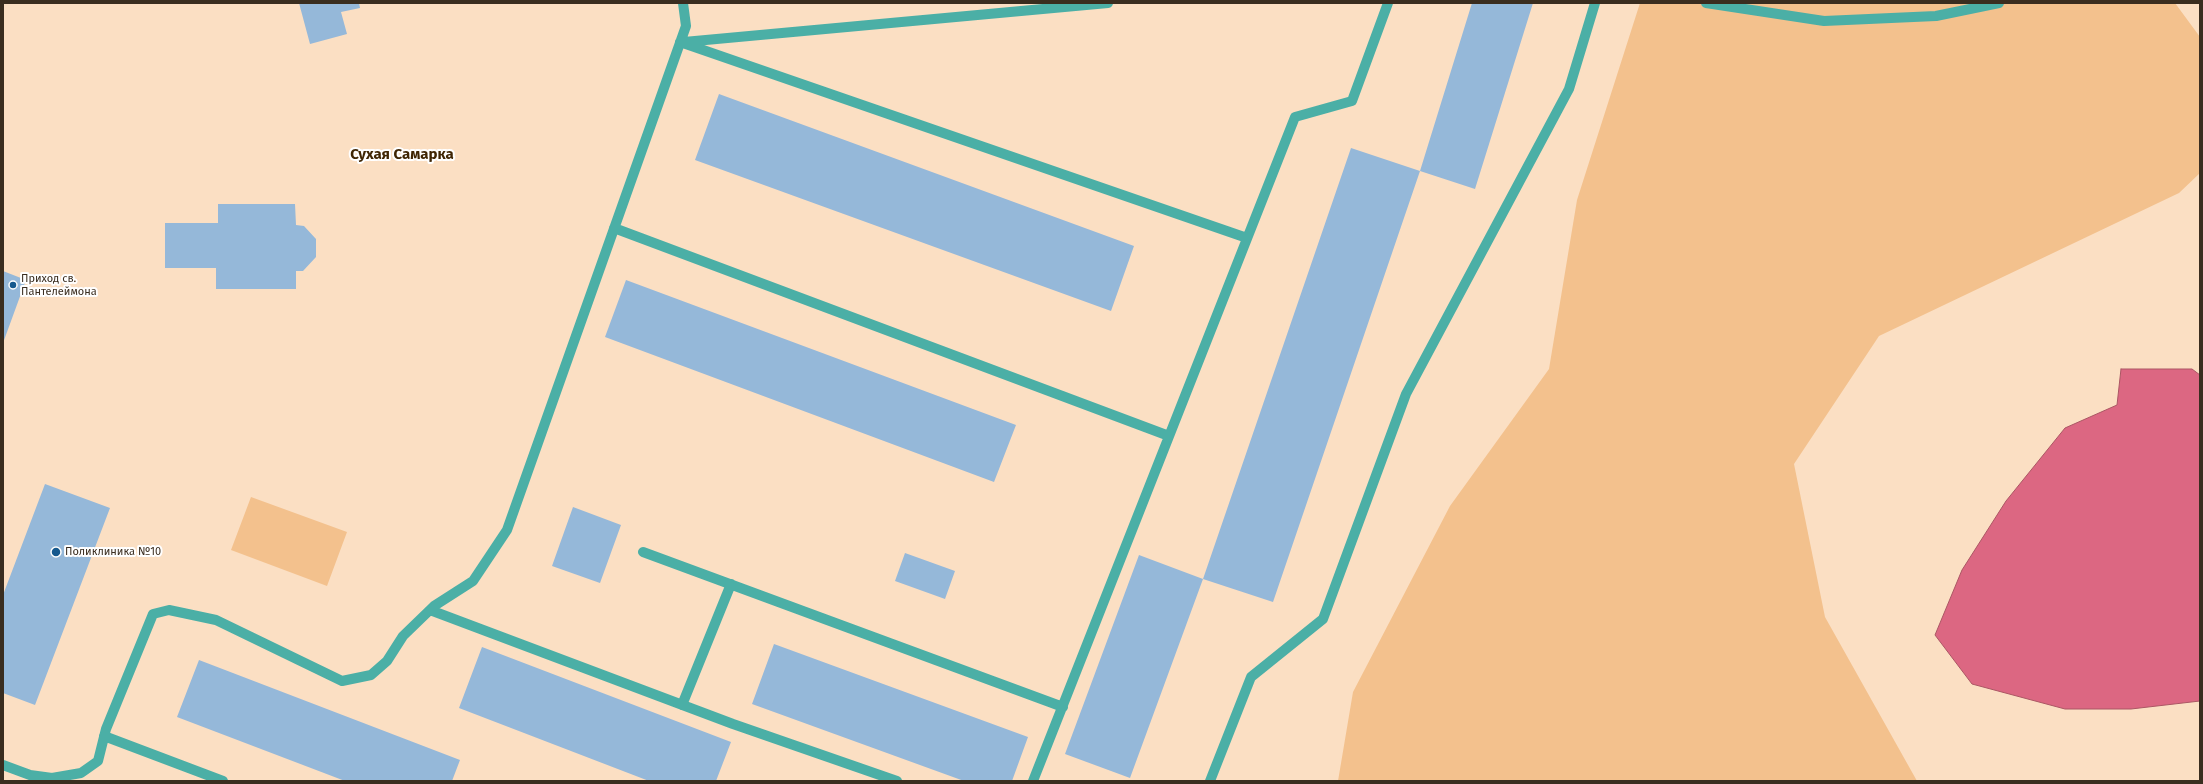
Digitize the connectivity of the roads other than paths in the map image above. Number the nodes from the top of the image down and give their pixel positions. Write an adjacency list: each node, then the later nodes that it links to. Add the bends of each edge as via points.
1 (683, 3): 7 (street, via 686,26)
2 (1108, 3): 7 (street)
3 (1388, 3): 9 (street, via 1352,101 1295,116)
4 (1595, 3): 21 (street, via 1569,89 1406,394 1323,619 1251,677)
5 (1706, 3): 6 (street, via 1824,22 1936,16)
6 (1999, 3)
7 (680, 42): 8 (street); 9 (street)
8 (614, 228): 10 (street); 13 (street, via 507,530 473,581)
9 (1247, 238): 10 (street)
10 (1169, 436): 15 (street)
11 (643, 552): 12 (street)
12 (731, 584): 14 (street); 15 (street)
13 (430, 610): 14 (street); 16 (street, via 403,636 387,661 371,675 342,681 216,620 169,610 153,614)
14 (682, 705): 19 (street)
15 (1062, 707): 20 (street)
16 (104, 736): 17 (street, via 98,761 81,773 52,778 30,775); 18 (street)
17 (3, 765)
18 (223, 781)
19 (897, 781)
20 (1033, 781)
21 (1210, 781)

